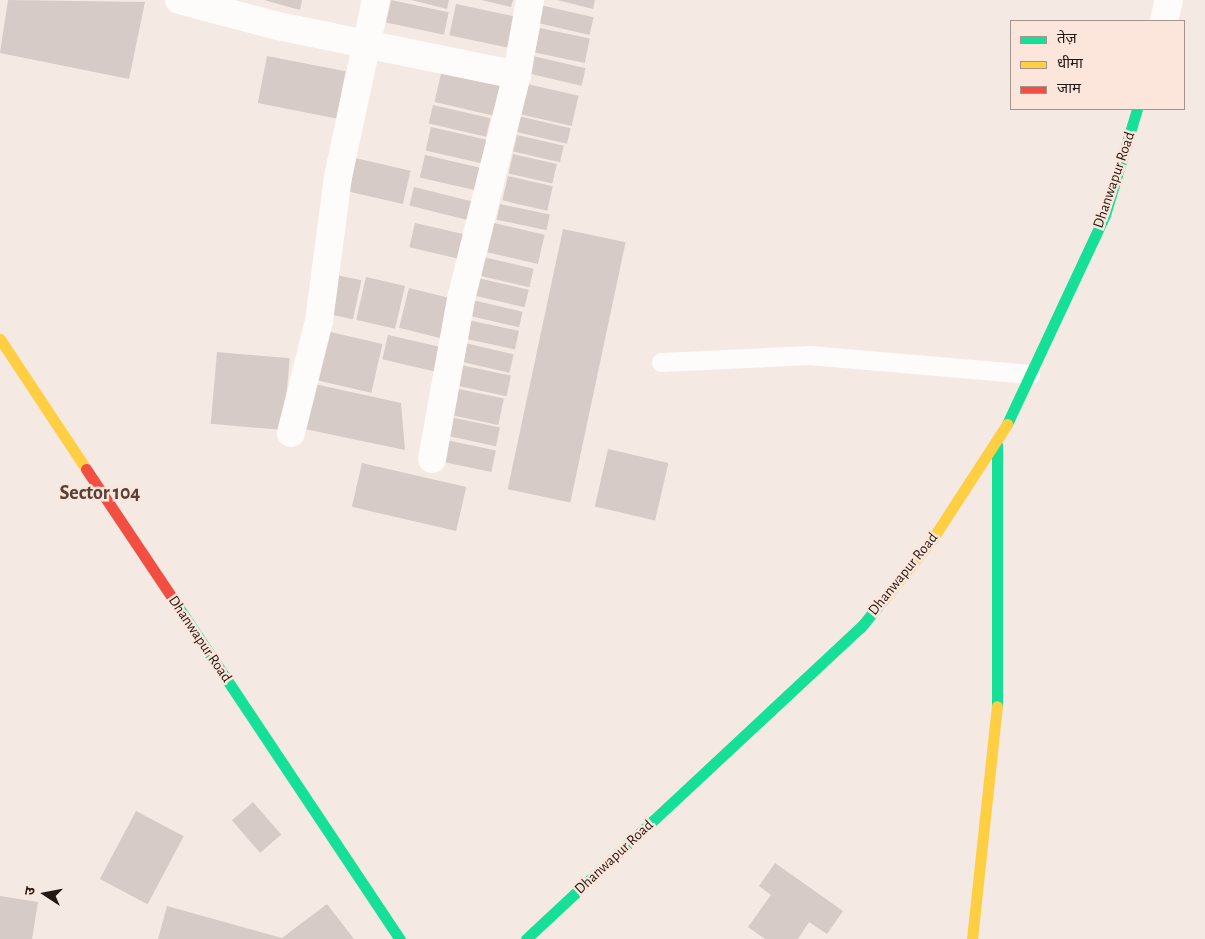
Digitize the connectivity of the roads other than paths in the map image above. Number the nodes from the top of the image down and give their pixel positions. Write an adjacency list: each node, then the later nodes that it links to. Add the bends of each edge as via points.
1 (179, 0): 6 (street, via 278,26)
2 (376, 0): 6 (street)
3 (530, 0): 7 (street)
4 (1169, 0): 5 (street)
5 (1164, 20)
6 (366, 42): 7 (street); 12 (street, via 338,177 318,321)
7 (517, 75): 14 (street, via 466,272)
8 (1138, 110): 11 (street, Dhanwapur Road, via 1105,215)
9 (0, 339): 15 (street, Dhanwapur Road)
10 (661, 362): 11 (lane, via 809,355)
11 (1030, 374): 13 (street, Dhanwapur Road)
12 (291, 433)
13 (997, 445): 16 (street, Dhanwapur Road, via 933,538 860,627); 17 (street, via 1000,614 996,748)
14 (432, 459)
15 (400, 939)
16 (526, 939)
17 (972, 939)

